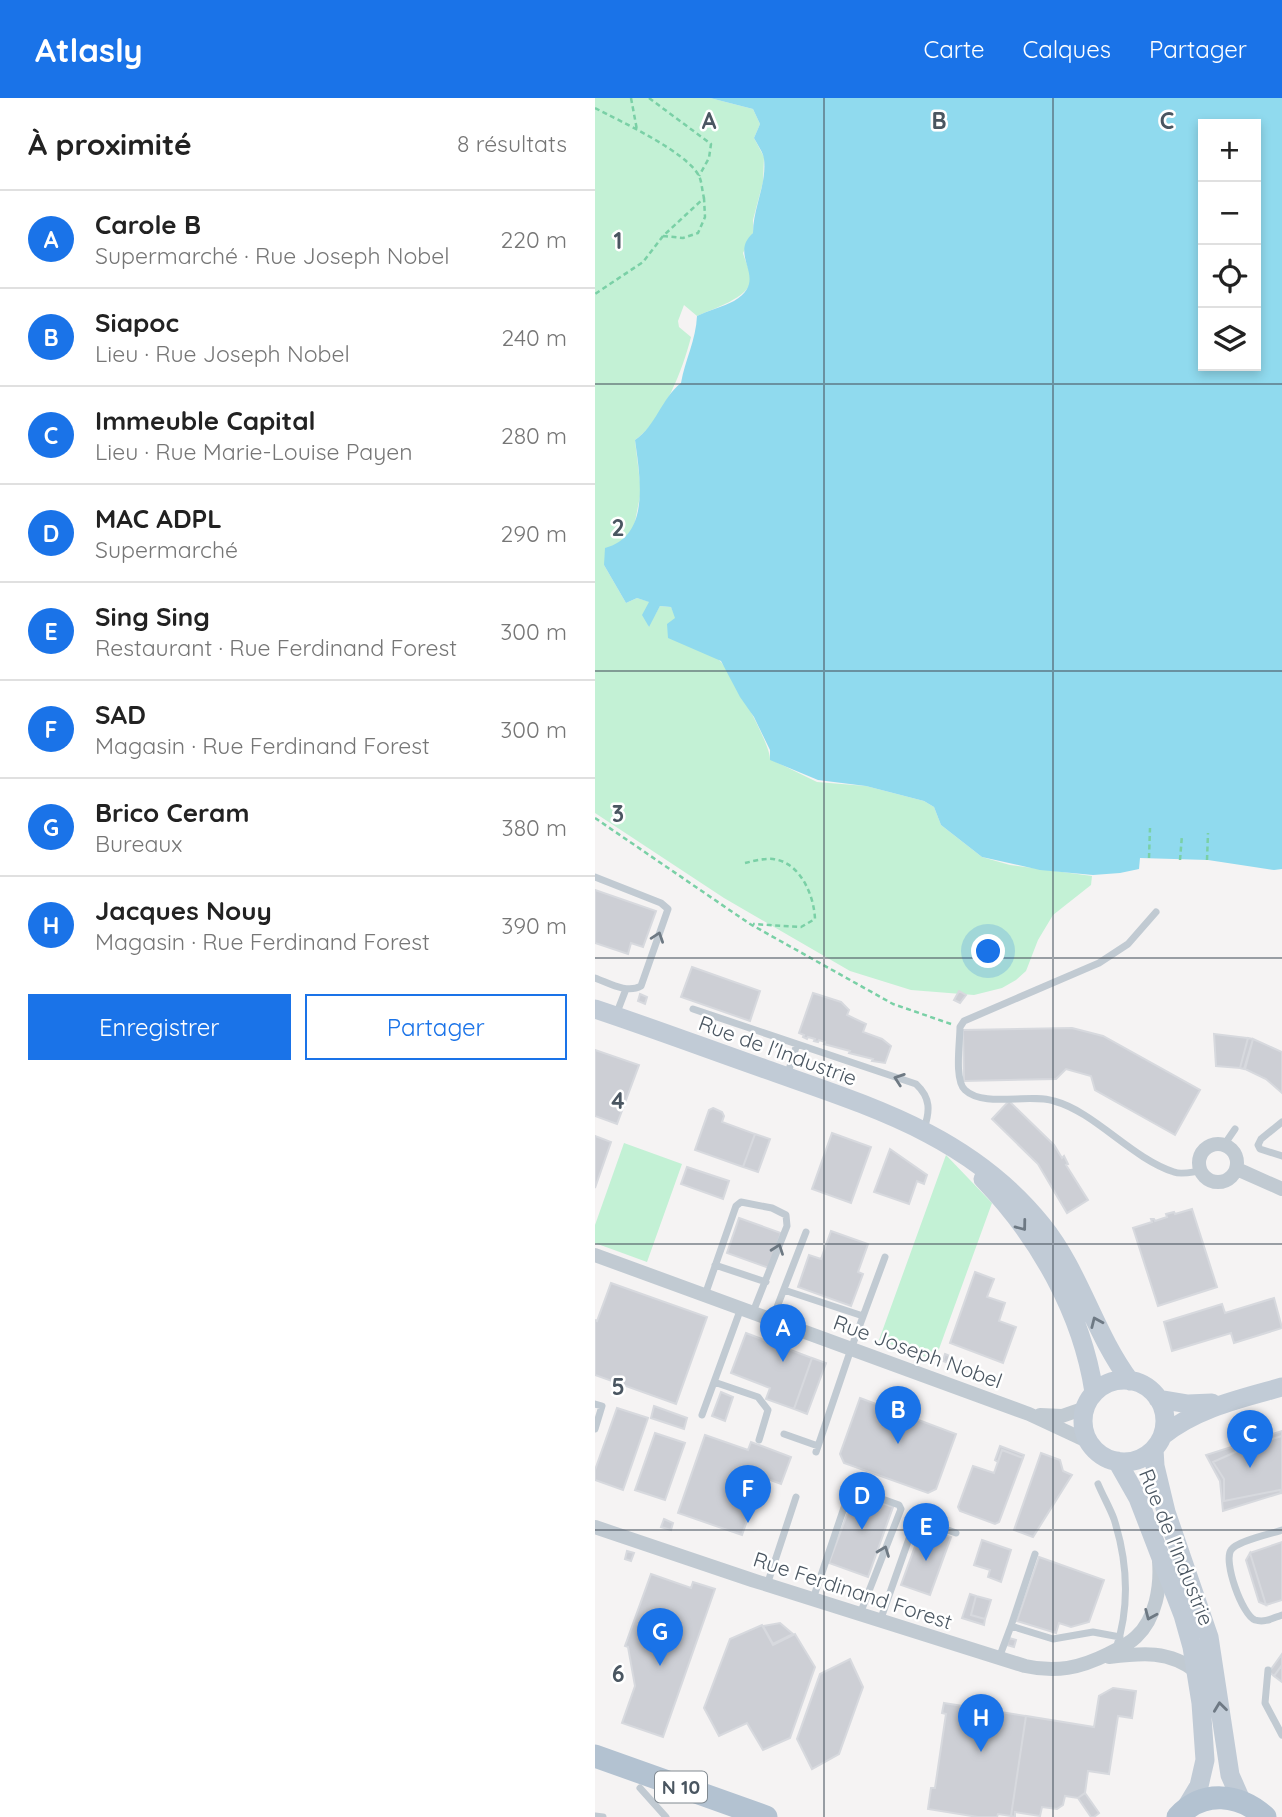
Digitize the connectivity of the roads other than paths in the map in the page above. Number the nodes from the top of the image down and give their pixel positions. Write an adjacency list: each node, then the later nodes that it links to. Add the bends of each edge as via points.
1 (595, 877): 4 (lane, one-way to 1, via 641,986 668,909)
2 (1156, 912): 17 (lane, via 1128,944 1099,963 971,1017 960,1027 959,1078 961,1086 985,1099 1054,1101 1174,1173)
3 (595, 978): 4 (lane)
4 (626, 989): 7 (lane)
5 (595, 1009): 7 (main road, Rue de l'Industrie)
6 (693, 1009): 8 (lane)
7 (615, 1016): 9 (main road, Rue de l'Industrie)
8 (797, 1044): 9 (lane); 12 (lane, one-way to 8, via 929,1107 916,1084)
9 (787, 1077): 12 (main road, Rue de l'Industrie)
10 (1282, 1122): 15 (lane, via 1258,1145)
11 (1235, 1129): 14 (lane)
12 (924, 1130): 13 (main road, Rue de l'Industrie)
13 (942, 1139): 30 (main road, Rue de l'Industrie, one-way to 13, via 1044,1228 994,1175); 34 (main road, Rue de l'Industrie, one-way to 34, via 986,1182 1037,1247 1066,1298 1082,1338)
14 (1224, 1145): 16 (street, via 1236,1157); 17 (street, via 1213,1144 1203,1150)
15 (1282, 1156)
16 (1237, 1169): 17 (street, via 1218,1183); 18 (street)
17 (1200, 1171)
18 (1282, 1189)
19 (806, 1233): 24 (lane)
20 (595, 1255): 25 (street, Rue Joseph Nobel)
21 (885, 1257): 27 (lane)
22 (715, 1265): 23 (lane); 23 (lane, one-way to 22, via 787,1227 786,1215 772,1208 741,1202 736,1206); 25 (lane)
23 (766, 1282): 26 (lane)
24 (784, 1290): 27 (lane); 28 (lane)
25 (705, 1295): 26 (street, Rue Joseph Nobel)
26 (747, 1311): 28 (street, Rue Joseph Nobel); 31 (lane)
27 (863, 1316): 29 (lane)
28 (772, 1320): 29 (street, Rue Joseph Nobel)
29 (851, 1349): 37 (street, Rue Joseph Nobel); 40 (lane, via 817,1449)
30 (1130, 1381): 33 (main road, Rue de l'Industrie, via 1146,1387); 34 (main road, via 1114,1381)
31 (714, 1382): 38 (lane); 41 (lane, via 758,1396 768,1410)
32 (1282, 1387): 35 (main road)
33 (1158, 1399): 35 (main road, via 1188,1404); 43 (main road, Rue de l'Industrie, via 1164,1414)
34 (1090, 1400): 37 (street, Rue Joseph Nobel, via 1055,1417); 42 (main road, Rue de l'Industrie, via 1083,1423)
35 (1227, 1402): 43 (main road, via 1190,1417)
36 (595, 1404): 39 (lane, via 603,1406)
37 (1029, 1413): 42 (street, Rue Joseph Nobel)
38 (702, 1415)
39 (595, 1429)
40 (784, 1434)
41 (758, 1440)
42 (1089, 1443): 44 (main road, Rue de l'Industrie)
43 (1158, 1443): 44 (main road, Rue de l'Industrie, via 1135,1460); 67 (main road, Rue de l'Industrie, one-way to 43, via 1230,1775 1209,1637 1155,1466)
44 (1117, 1461): 50 (main road, Rue de l'Industrie)
45 (1098, 1484): 58 (lane, via 1114,1518 1127,1585)
46 (796, 1497): 52 (lane)
47 (595, 1527): 52 (street, Rue Ferdinand Forest)
48 (1282, 1530): 55 (lane, via 1237,1545 1228,1560 1250,1617 1262,1621)
49 (955, 1532): 56 (lane, via 917,1523)
50 (1158, 1549): 58 (street, Rue Ferdinand Forest, one-way to 58, via 1159,1586 1152,1612 1137,1637); 62 (main road, Rue de l'Industrie, via 1183,1615)
51 (1035, 1554): 57 (lane)
52 (767, 1585): 53 (street, Rue Ferdinand Forest)
53 (812, 1599): 54 (street, Rue Ferdinand Forest); 54 (lane, one-way to 53, via 901,1509 857,1490 849,1493)
54 (860, 1615): 56 (street, Rue Ferdinand Forest)
55 (1282, 1615)
56 (880, 1621): 59 (street, Rue Ferdinand Forest)
57 (1011, 1626): 58 (lane, via 1053,1639 1093,1632); 59 (lane)
58 (1118, 1643): 60 (street, Rue Ferdinand Forest)
59 (999, 1658): 60 (street, Rue Ferdinand Forest, via 1061,1671)
60 (1100, 1658): 62 (street, Rue Ferdinand Forest, via 1161,1654)
61 (1268, 1670): 63 (lane, via 1265,1703)
62 (1197, 1672): 68 (main road, Rue de l'Industrie, via 1205,1760 1199,1786)
63 (1282, 1735)
64 (595, 1756): 73 (main road, N 10)
65 (595, 1772): 66 (main road, N 10)
66 (640, 1788): 71 (lane); 72 (main road, N 10)
67 (1241, 1800): 68 (main road, via 1217,1797 1196,1803); 74 (main road)
68 (1181, 1814)
69 (595, 1816): 70 (lane)
70 (603, 1817)
71 (666, 1817)
72 (719, 1817)
73 (766, 1817)
74 (1265, 1817)

